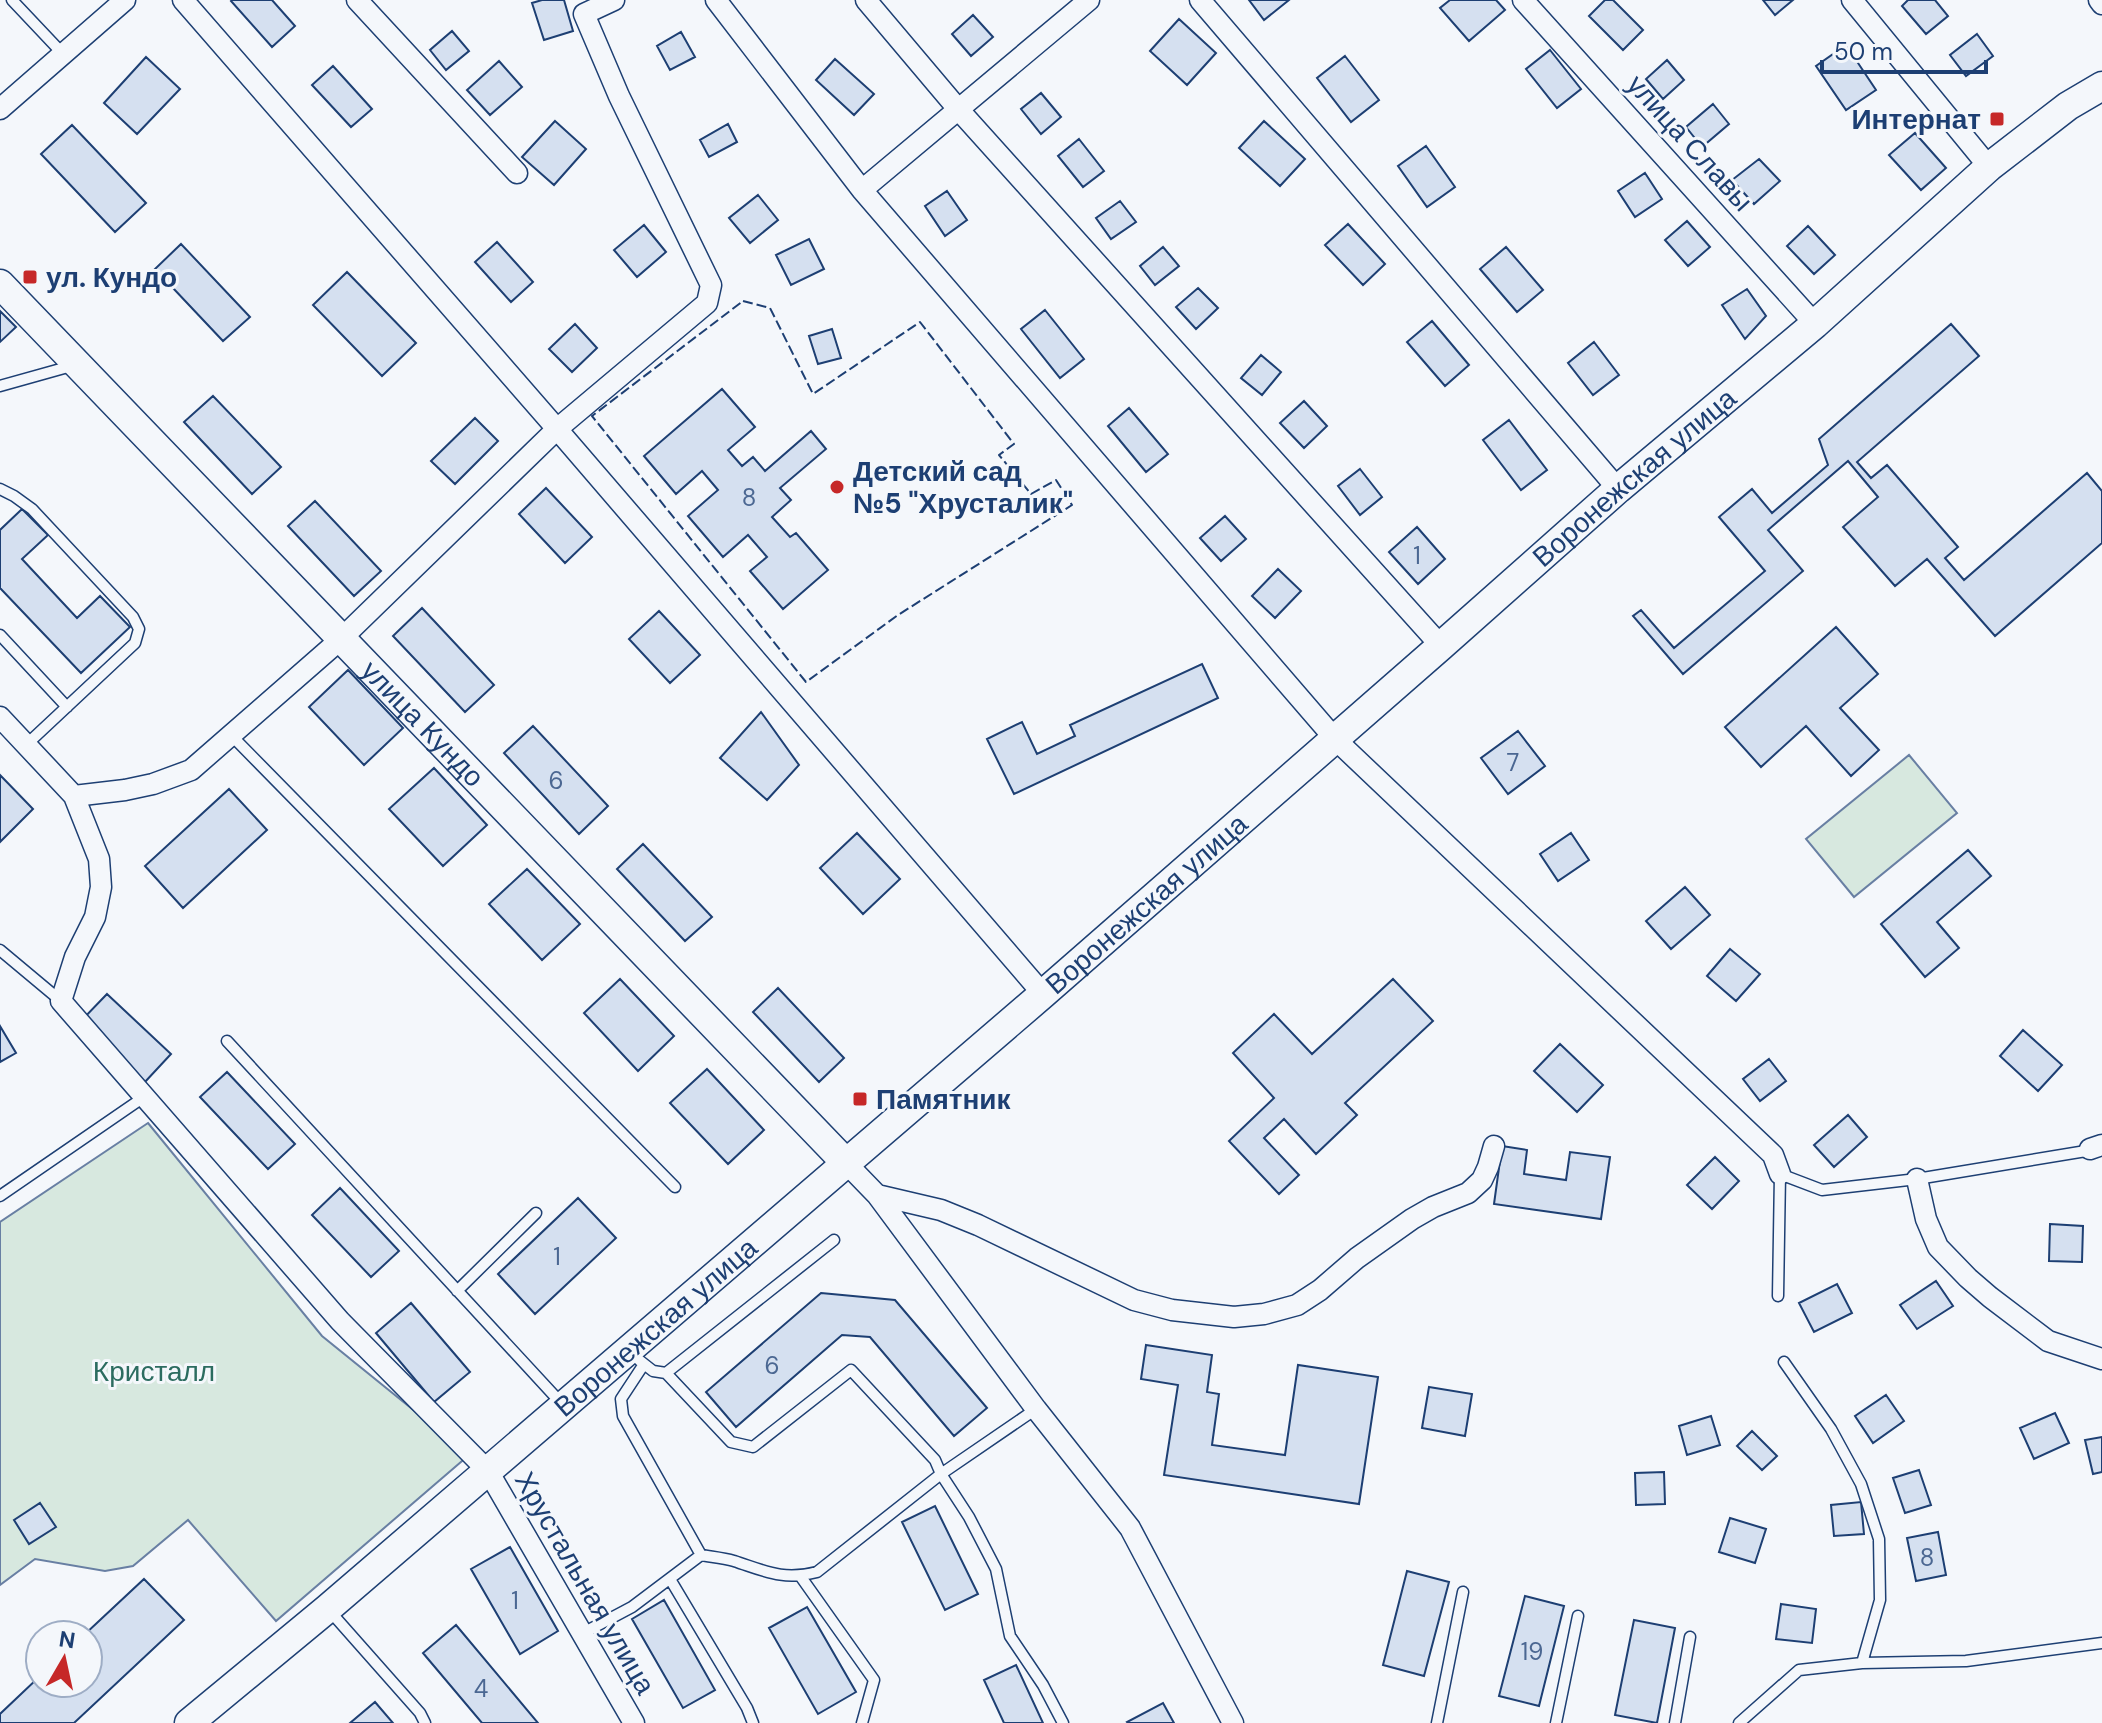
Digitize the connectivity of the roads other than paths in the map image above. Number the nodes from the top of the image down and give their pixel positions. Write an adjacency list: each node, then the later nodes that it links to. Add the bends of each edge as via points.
1 (12, 0): 13 (lane)
2 (125, 0): 13 (street)
3 (183, 0): 24 (street)
4 (357, 0): 18 (street)
5 (614, 0): 12 (street)
6 (716, 0): 19 (street)
7 (866, 0): 16 (street)
8 (1089, 0): 16 (street)
9 (1200, 0): 26 (street)
10 (1523, 0): 21 (street, улица Славы)
11 (1852, 0): 17 (street)
12 (581, 7): 24 (street, via 711,285 707,303)
13 (63, 54): 15 (street)
14 (2102, 86): 17 (street, Воронежская улица)
15 (0, 109)
16 (958, 109): 19 (street); 29 (street)
17 (1989, 167): 21 (street, Воронежская улица)
18 (517, 173)
19 (862, 190): 33 (street)
20 (0, 284): 22 (street, улица Кундо)
21 (1815, 324): 26 (street, Воронежская улица)
22 (77, 365): 23 (lane); 28 (street, улица Кундо)
23 (0, 386)
24 (557, 429): 28 (street); 37 (street)
25 (0, 489): 30 (lane, via 32,509 138,624 135,643)
26 (1618, 489): 29 (street, Воронежская улица)
27 (0, 635): 30 (lane)
28 (341, 639): 32 (street); 43 (street, улица Кундо)
29 (1441, 646): 33 (street, Воронежская улица)
30 (67, 707): 34 (lane)
31 (0, 717): 34 (street)
32 (231, 735): 35 (street, via 191,770 153,784); 46 (lane)
33 (1335, 739): 37 (street, Воронежская улица); 44 (street, via 1773,1155)
34 (26, 745): 35 (street)
35 (74, 796): 38 (street, via 99,859 101,887 95,917)
36 (0, 950): 38 (lane)
37 (1043, 994): 43 (street, Воронежская улица)
38 (61, 1001): 40 (street, Хрустальная улица)
39 (227, 1041): 51 (lane)
40 (144, 1097): 48 (lane); 59 (street, Хрустальная улица, via 340,1321)
41 (1494, 1146): 47 (street, via 1482,1180 1468,1193 1412,1219 1297,1305 1234,1317 1134,1300 978,1225)
42 (2098, 1148): 45 (lane)
43 (847, 1164): 47 (street); 53 (street, Воронежская улица)
44 (1780, 1174): 45 (lane, via 1822,1190); 52 (lane)
45 (1917, 1179): 54 (street, via 1938,1247 1968,1278 2048,1341)
46 (675, 1187)
47 (877, 1195): 58 (street)
48 (0, 1196)
49 (536, 1213): 51 (lane)
50 (834, 1240): 56 (lane)
51 (457, 1291): 57 (lane)
52 (1778, 1296)
53 (636, 1358): 56 (lane, via 653,1371); 57 (street, Воронежская улица); 61 (lane, via 621,1399 623,1416)
54 (2102, 1359)
55 (1784, 1362): 70 (lane, via 1839,1443 1861,1484 1879,1539 1880,1600)
56 (666, 1373): 60 (lane, via 731,1442 753,1447 851,1370 935,1460)
57 (564, 1406): 59 (street, Воронежская улица)
58 (1036, 1409): 60 (lane); 77 (street, via 1130,1528)
59 (488, 1471): 65 (street, Воронежская улица); 67 (street, Хрустальная улица)
60 (941, 1474): 62 (lane, via 817,1572); 76 (lane, via 996,1569 1010,1636)
61 (701, 1555): 62 (lane); 63 (lane)
62 (801, 1577): 75 (lane, via 874,1680)
63 (670, 1579): 67 (lane); 74 (lane)
64 (1463, 1592): 78 (lane)
65 (327, 1609): 71 (street, Воронежская улица); 72 (lane)
66 (1578, 1616): 79 (lane)
67 (583, 1633): 73 (street, Хрустальная улица)
68 (1690, 1637): 80 (lane)
69 (2102, 1643): 70 (lane, via 1966,1661)
70 (1862, 1663): 81 (lane, via 1799,1670)
71 (189, 1723)
72 (425, 1723)
73 (634, 1723)
74 (753, 1723)
75 (862, 1723)
76 (1063, 1723)
77 (1233, 1723)
78 (1437, 1723)
79 (1556, 1723)
80 (1675, 1723)
81 (1739, 1723)

